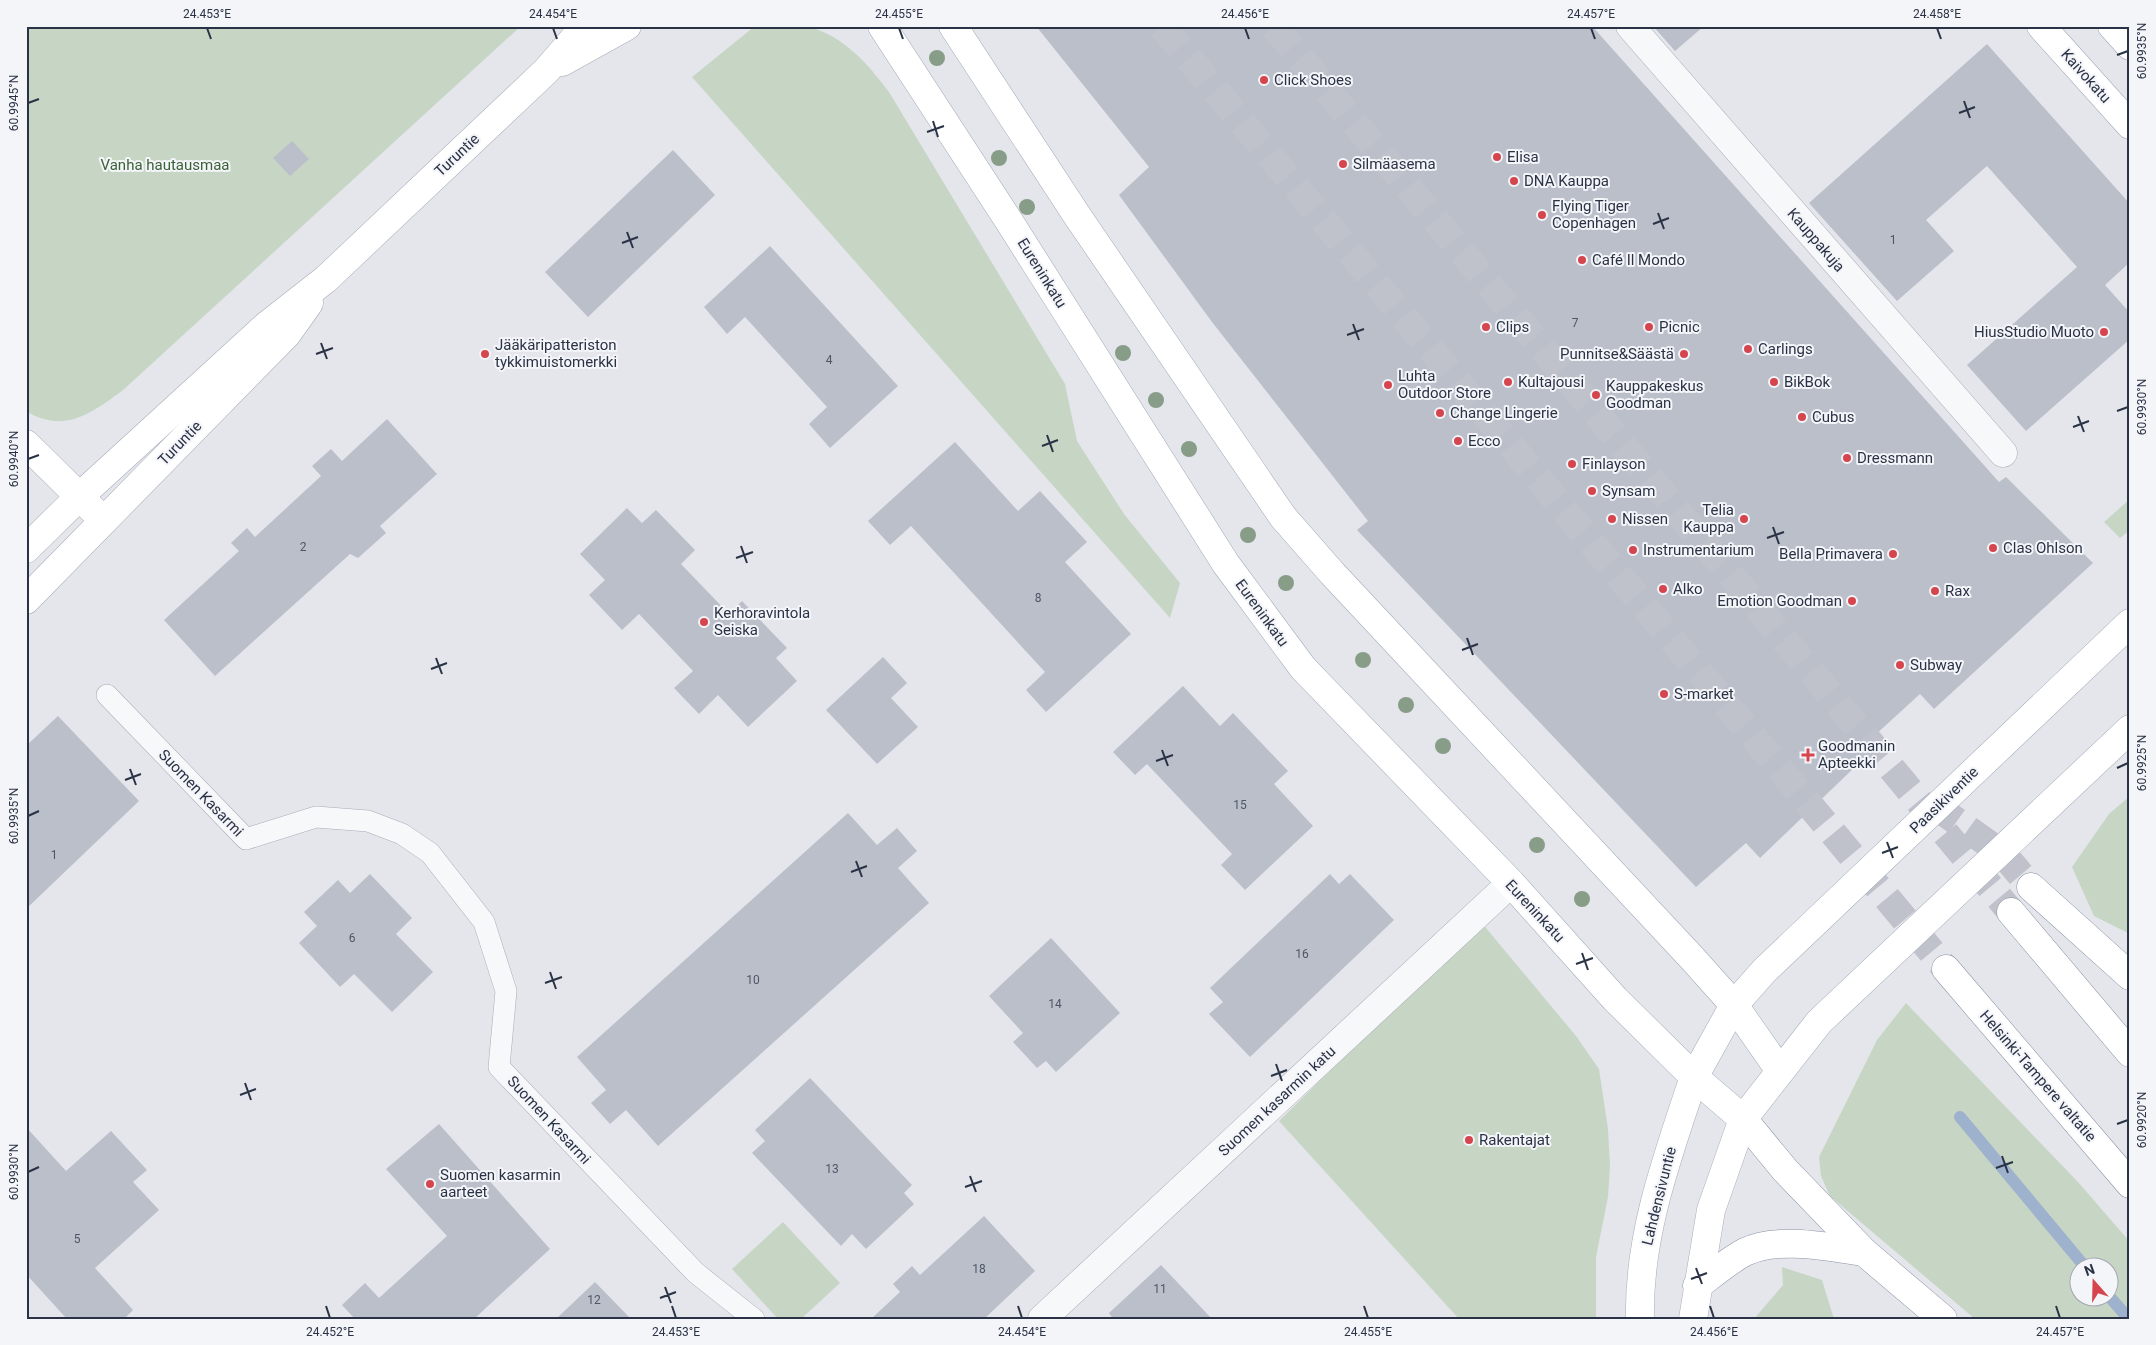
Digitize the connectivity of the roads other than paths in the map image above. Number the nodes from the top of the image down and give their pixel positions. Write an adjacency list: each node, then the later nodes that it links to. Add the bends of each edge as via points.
1 (585, 26): 9 (main road, Turuntie)
2 (627, 26): 9 (main road, Turuntie)
3 (882, 26): 22 (main road, Eureninkatu, via 1226,564 1297,660)
4 (953, 26): 27 (main road, via 1078,217 1283,517)
5 (1630, 26): 13 (street, Kauppakuja)
6 (2041, 26): 10 (main road, Kaivokatu)
7 (2112, 26): 8 (main road)
8 (2130, 46)
9 (546, 71): 11 (main road, Turuntie)
10 (2130, 125)
11 (326, 280): 14 (main road, Turuntie, via 266,326); 15 (main road, Turuntie, via 287,334)
12 (26, 444): 14 (main road)
13 (2003, 453)
14 (79, 497): 15 (main road); 16 (main road, Turuntie)
15 (105, 521): 17 (main road, Turuntie)
16 (30, 537): 17 (main road)
17 (63, 562): 18 (main road, Turuntie)
18 (26, 600)
19 (2130, 623): 27 (main road, Paasikiventie, via 1764,971)
20 (107, 695): 35 (lane, Suomen Kasarmi, via 246,839 316,817 333,818 368,821 402,834 430,854 484,922 506,990 499,1067 696,1273)
21 (2130, 729): 29 (main road, via 1818,1022)
22 (1511, 884): 30 (main road, Eureninkatu); 36 (street, Suomen kasarmin katu)
23 (2031, 887): 26 (main road)
24 (2011, 912): 28 (main road)
25 (1946, 969): 32 (main road, Helsinki-Tampere valtatie)
26 (2130, 976)
27 (1734, 1005): 29 (main road); 30 (main road, Paasikiventie)
28 (2130, 1053)
29 (1780, 1071): 31 (main road)
30 (1694, 1077): 31 (main road, Eureninkatu); 37 (main road, Lahdensivuntie, via 1662,1173 1648,1233 1639,1294)
31 (1743, 1119): 33 (main road, Eureninkatu, via 1785,1170); 34 (main road, via 1715,1194)
32 (2130, 1184)
33 (1864, 1252): 34 (main road, via 1807,1244 1761,1247 1735,1258); 39 (main road, Eureninkatu)
34 (1697, 1286): 38 (main road)
35 (754, 1319)
36 (1042, 1319)
37 (1640, 1319)
38 (1693, 1319)
39 (1943, 1319)

